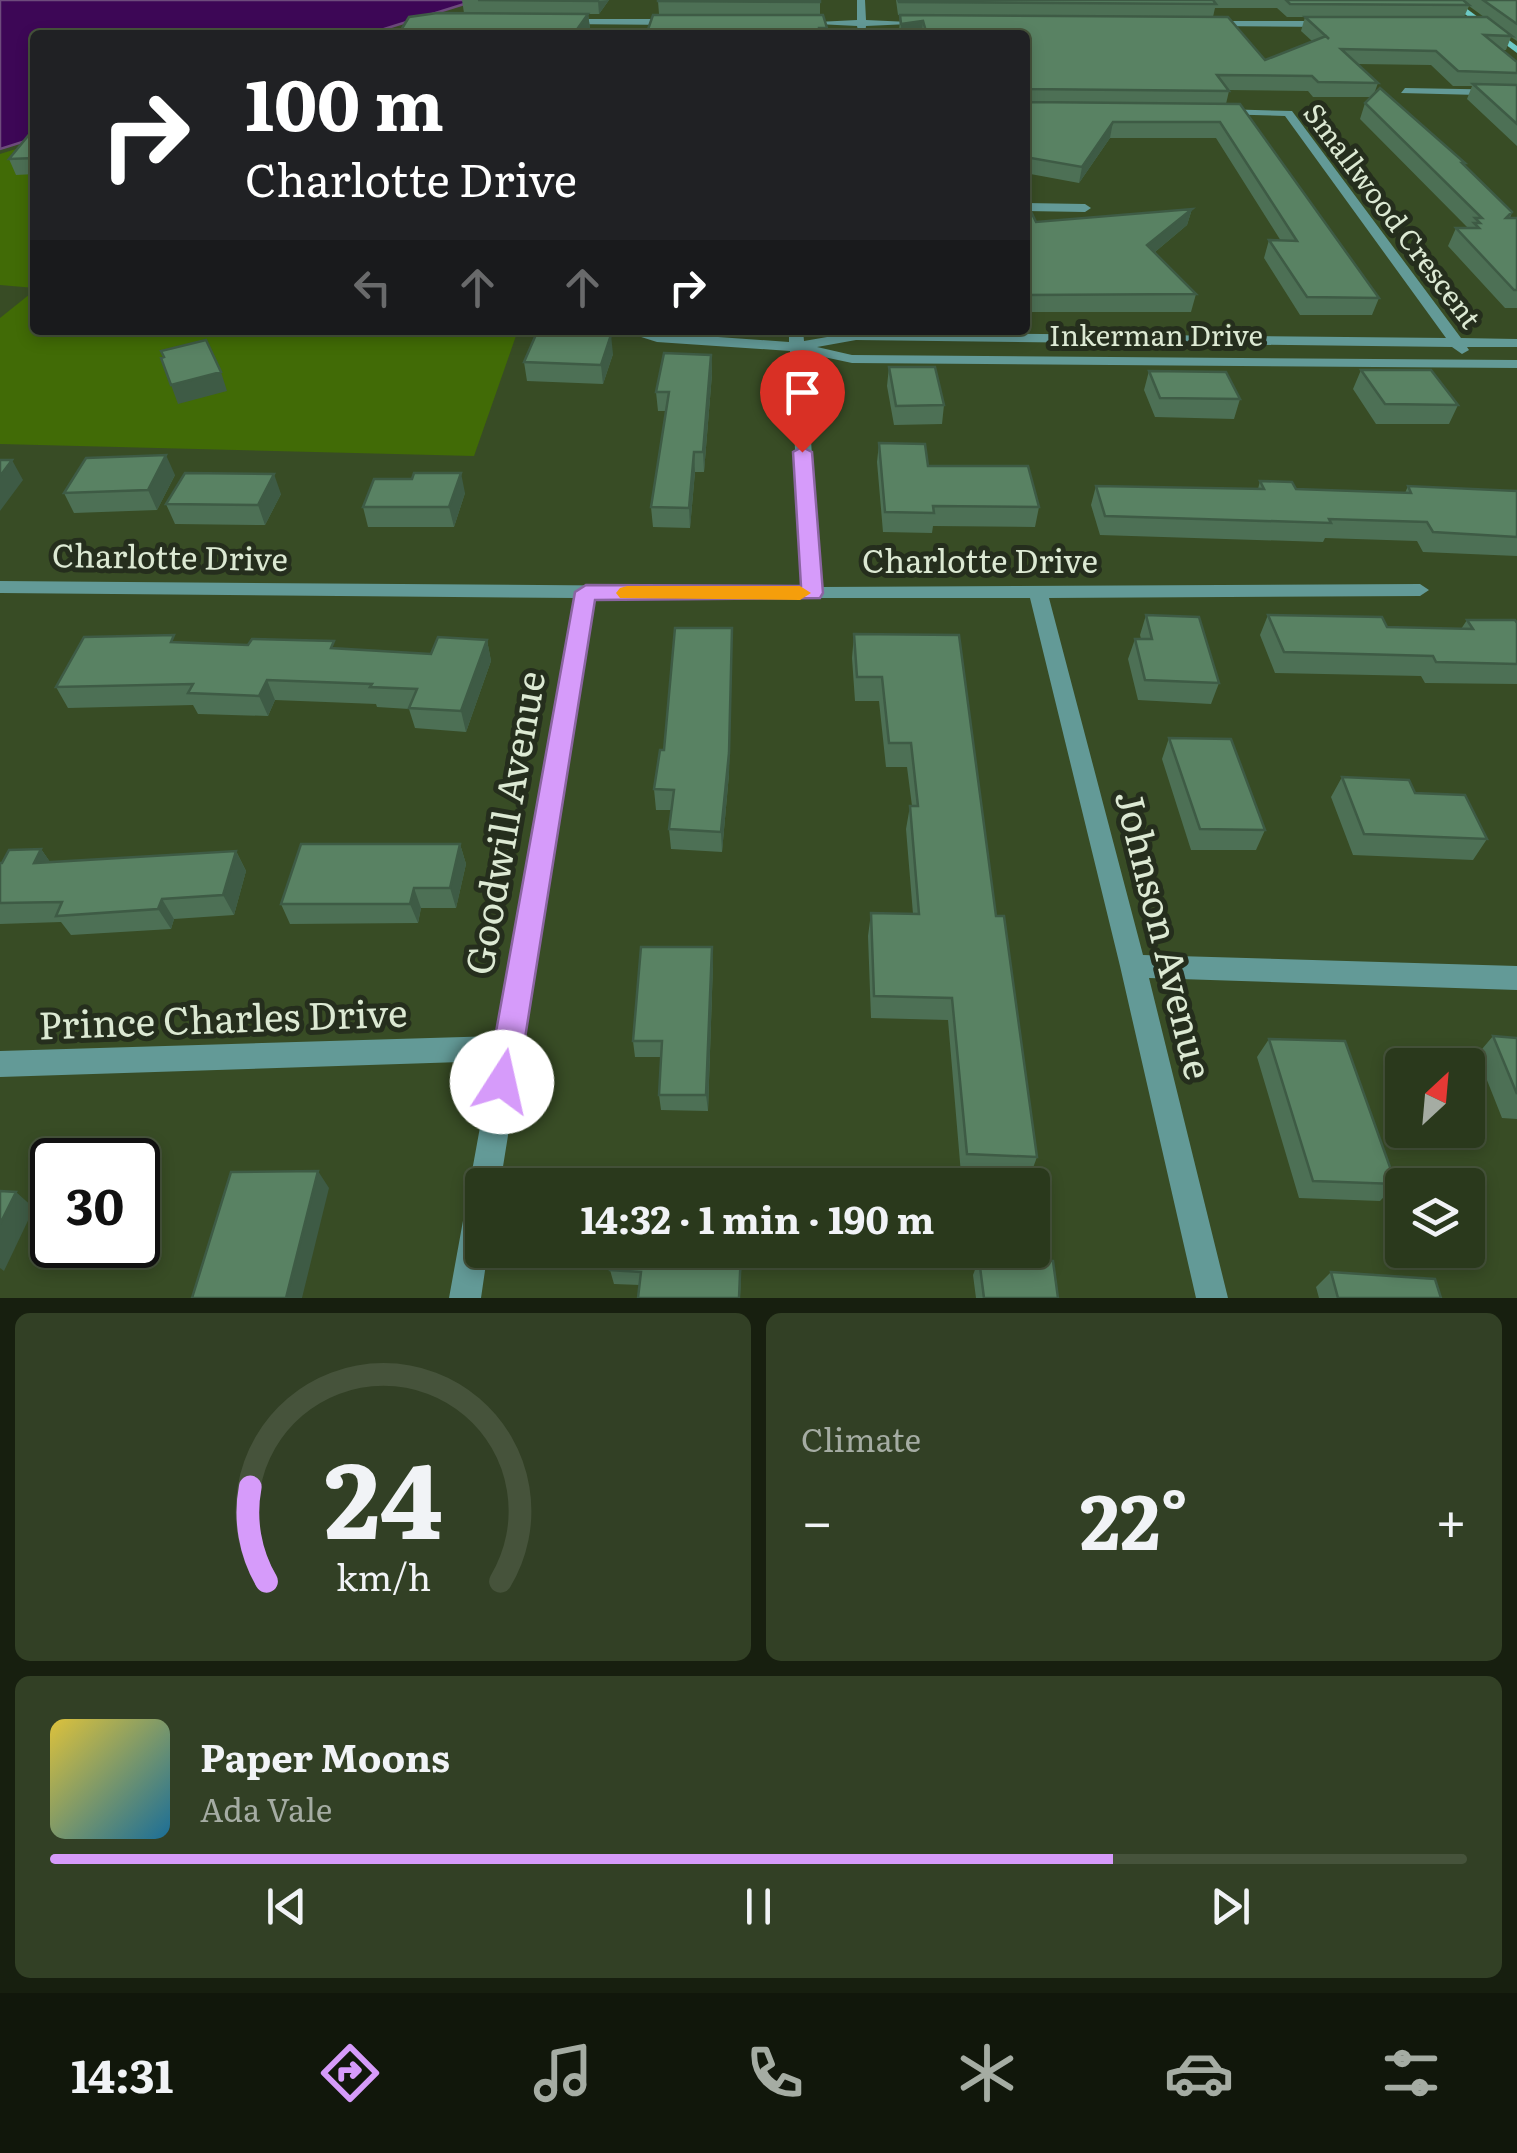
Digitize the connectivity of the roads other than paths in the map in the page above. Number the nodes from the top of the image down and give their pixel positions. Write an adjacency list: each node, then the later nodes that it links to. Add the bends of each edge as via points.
1 (861, 0): 12 (street)
2 (1450, 0): 11 (main road)
3 (550, 22): 4 (street)
4 (624, 22): 5 (street); 13 (street)
5 (698, 22)
6 (791, 23): 12 (street)
7 (940, 24): 12 (street)
8 (1200, 24): 9 (street)
9 (1339, 24)
10 (1459, 24): 11 (street)
11 (1479, 24): 14 (main road)
12 (861, 29)
13 (620, 30)
14 (1517, 50)
15 (1405, 91): 16 (street)
16 (1517, 94)
17 (1213, 112): 22 (street, Smallwood Crescent, via 1288,113)
18 (1030, 207): 19 (street)
19 (1084, 208)
20 (645, 335): 21 (street, Inkerman Drive)
21 (795, 338): 22 (street, Inkerman Drive); 24 (street, Inkerman Drive, via 852,358); 30 (street)
22 (1456, 342): 23 (street, Inkerman Drive); 24 (street, Smallwood Crescent)
23 (1517, 343)
24 (1472, 364): 25 (street, Inkerman Drive)
25 (1517, 364)
26 (0, 586): 28 (street, Charlotte Drive)
27 (1420, 590): 29 (street, Charlotte Drive)
28 (586, 592): 30 (street, Charlotte Drive); 33 (street, Goodwill Avenue)
29 (1038, 592): 30 (street, Charlotte Drive); 31 (street, Johnson Avenue)
30 (812, 593)
31 (1134, 966): 32 (street); 38 (street, Johnson Avenue)
32 (1517, 978)
33 (508, 1048): 34 (street, Prince Charles Drive); 35 (street, Goodwill Avenue)
34 (0, 1064)
35 (488, 1168)
36 (470, 1268): 37 (street)
37 (465, 1298)
38 (1212, 1298)

